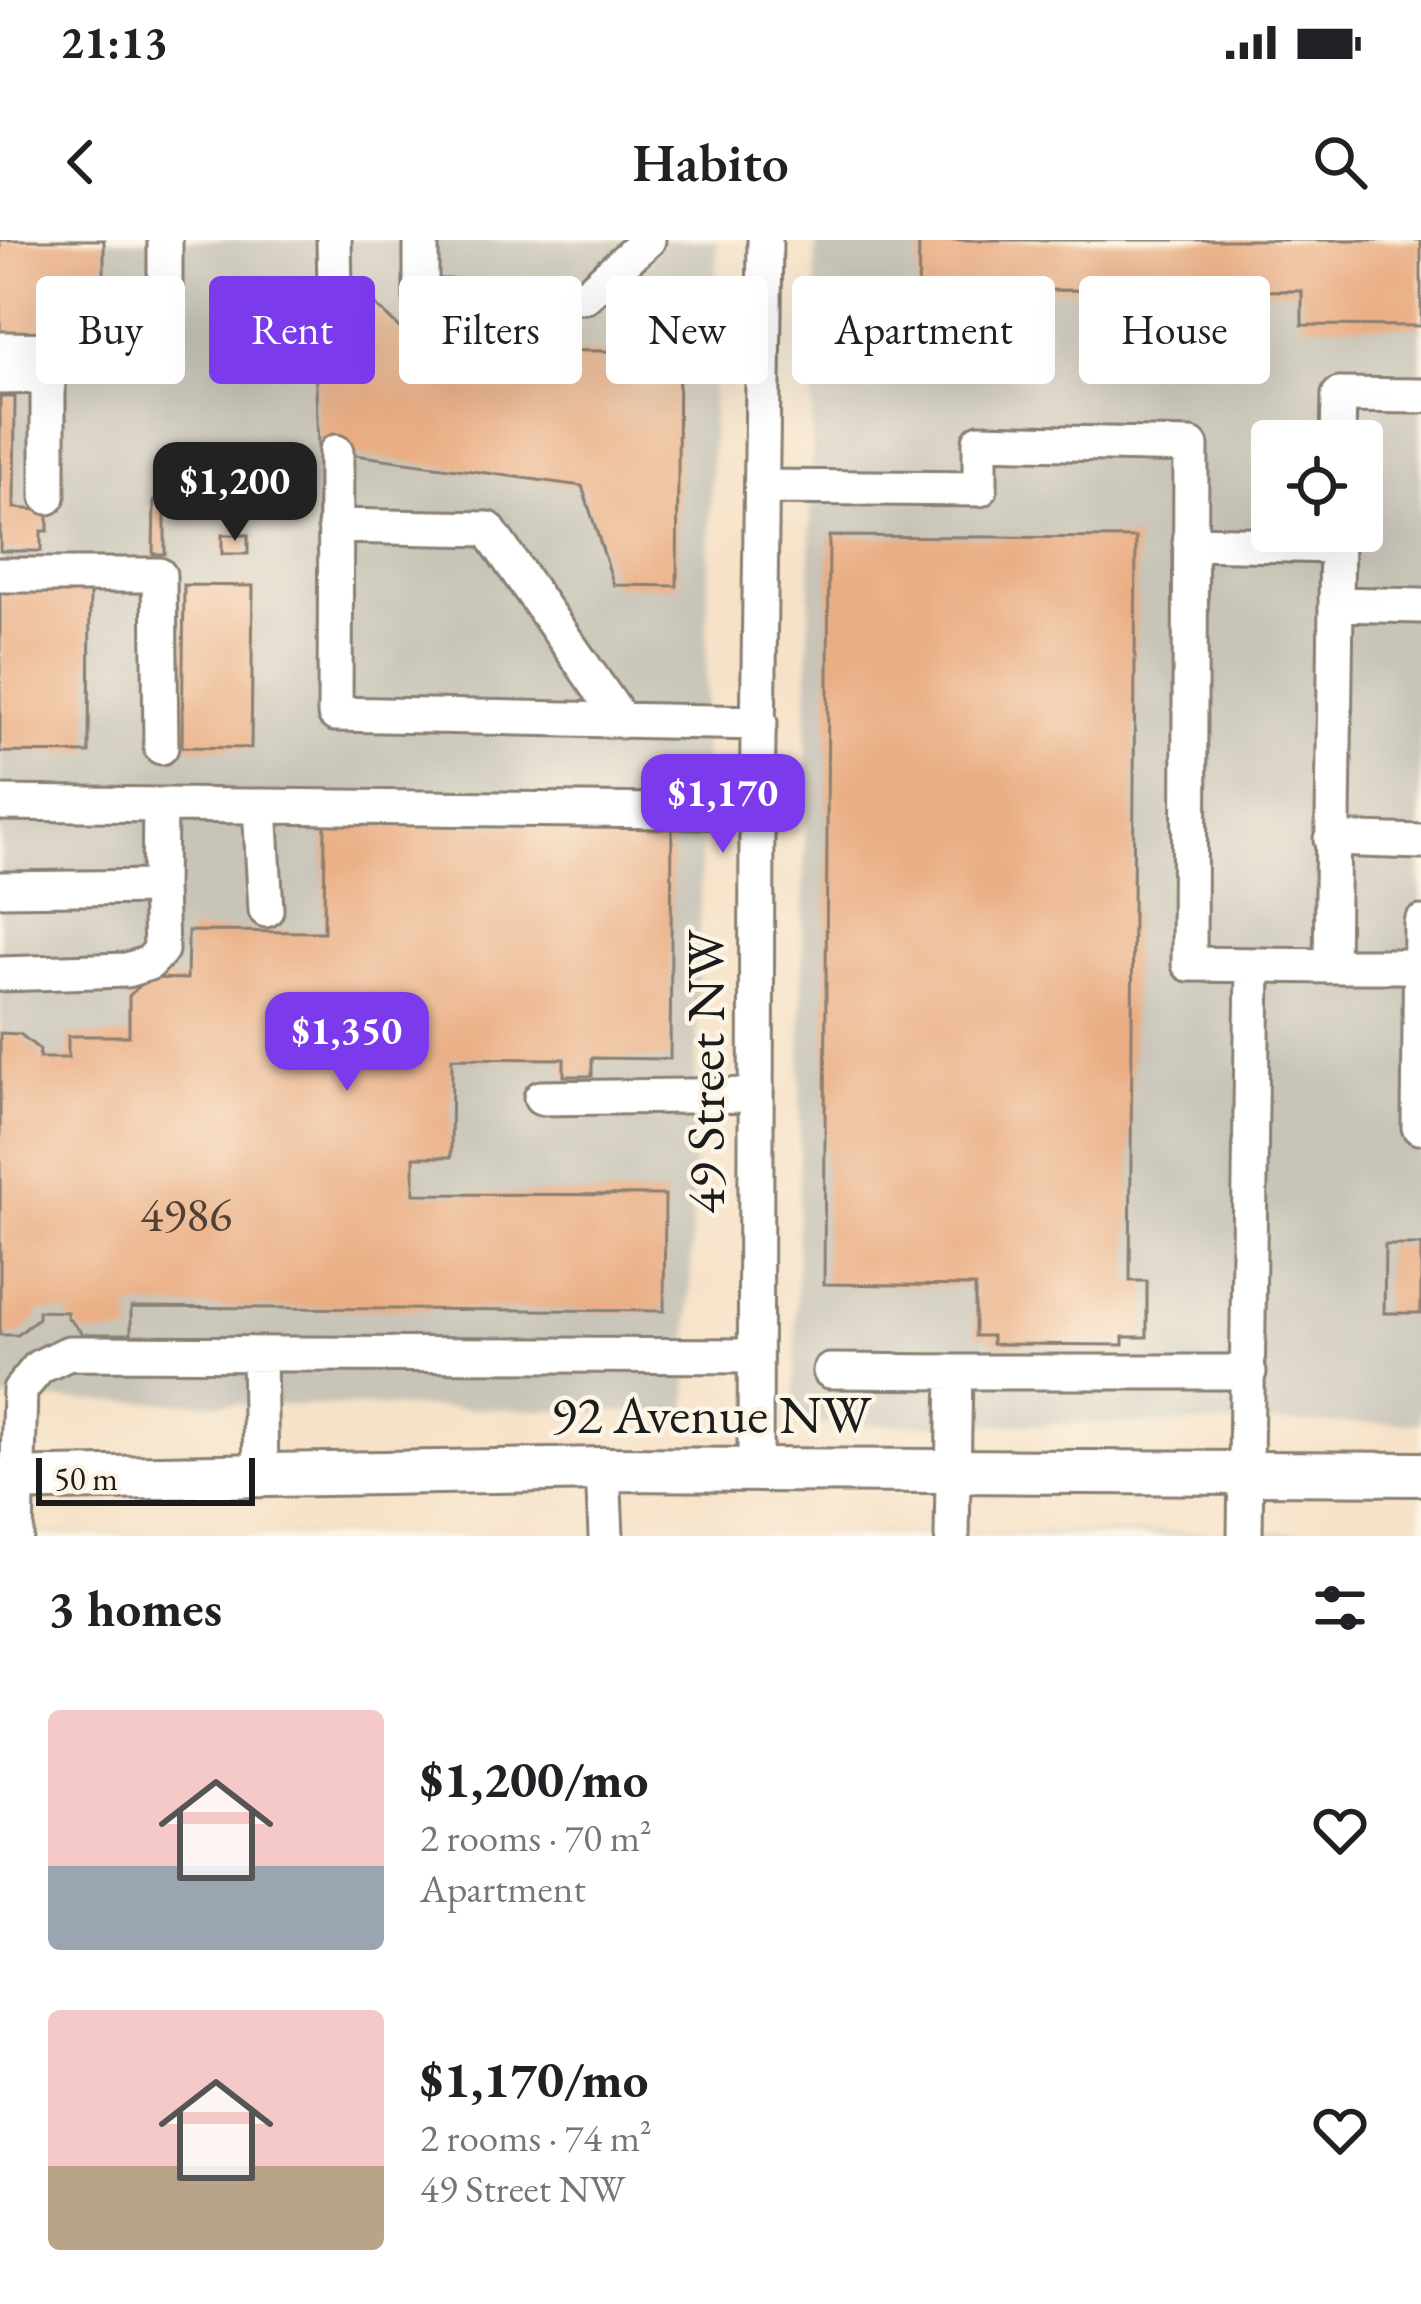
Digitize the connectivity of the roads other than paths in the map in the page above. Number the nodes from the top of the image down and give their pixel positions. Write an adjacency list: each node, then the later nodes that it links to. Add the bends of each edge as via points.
1 (165, 240): 7 (street, via 165,351)
2 (334, 240): 6 (street)
3 (421, 240): 4 (street, via 421,297 585,296)
4 (648, 240)
5 (765, 240): 12 (street, 49 Street NW)
6 (335, 276)
7 (0, 349)
8 (0, 376): 13 (street, via 48,376)
9 (1421, 396): 10 (street, via 1339,395)
10 (1339, 420)
11 (335, 452): 14 (street)
12 (763, 487): 16 (street, via 980,489 980,441 1191,446); 22 (street, 49 Street NW)
13 (48, 497)
14 (335, 526): 21 (street, via 488,529); 21 (street, via 335,715)
15 (1251, 541): 16 (street)
16 (1190, 543): 34 (street, via 1189,964)
17 (1337, 552): 19 (street)
18 (0, 574): 23 (street, via 159,575)
19 (1336, 604): 20 (street); 28 (street)
20 (1421, 606)
21 (622, 721): 22 (street)
22 (760, 723): 27 (street, 49 Street NW)
23 (161, 747)
24 (0, 803): 25 (street)
25 (160, 805): 26 (street); 30 (street)
26 (260, 806): 27 (street); 32 (street)
27 (757, 812): 38 (street, 49 Street NW)
28 (1331, 839): 29 (street); 35 (street)
29 (1421, 842)
30 (159, 887): 31 (street); 37 (street, via 161,950 149,963)
31 (0, 889)
32 (266, 910)
33 (1421, 923): 36 (street)
34 (1252, 966): 35 (street); 45 (street)
35 (1330, 966): 36 (street)
36 (1420, 966): 40 (street)
37 (0, 974)
38 (756, 1095): 39 (street); 42 (street, 49 Street NW)
39 (541, 1098)
40 (1419, 1127)
41 (259, 1354): 42 (street); 51 (street); 52 (street, via 70,1353 39,1367 20,1390)
42 (755, 1356): 47 (street, 49 Street NW)
43 (830, 1371): 44 (street)
44 (955, 1372): 45 (street); 48 (street)
45 (1250, 1372): 49 (street)
46 (603, 1469): 47 (main road, 92 Avenue NW); 51 (main road, 92 Avenue NW); 54 (street)
47 (755, 1472): 48 (main road, 92 Avenue NW)
48 (952, 1472): 49 (main road, 92 Avenue NW); 55 (street)
49 (1249, 1473): 50 (main road, 92 Avenue NW); 56 (street)
50 (1421, 1474)
51 (260, 1475): 52 (main road, 92 Avenue NW)
52 (9, 1480): 53 (street)
53 (16, 1536)
54 (606, 1536)
55 (952, 1536)
56 (1245, 1536)

